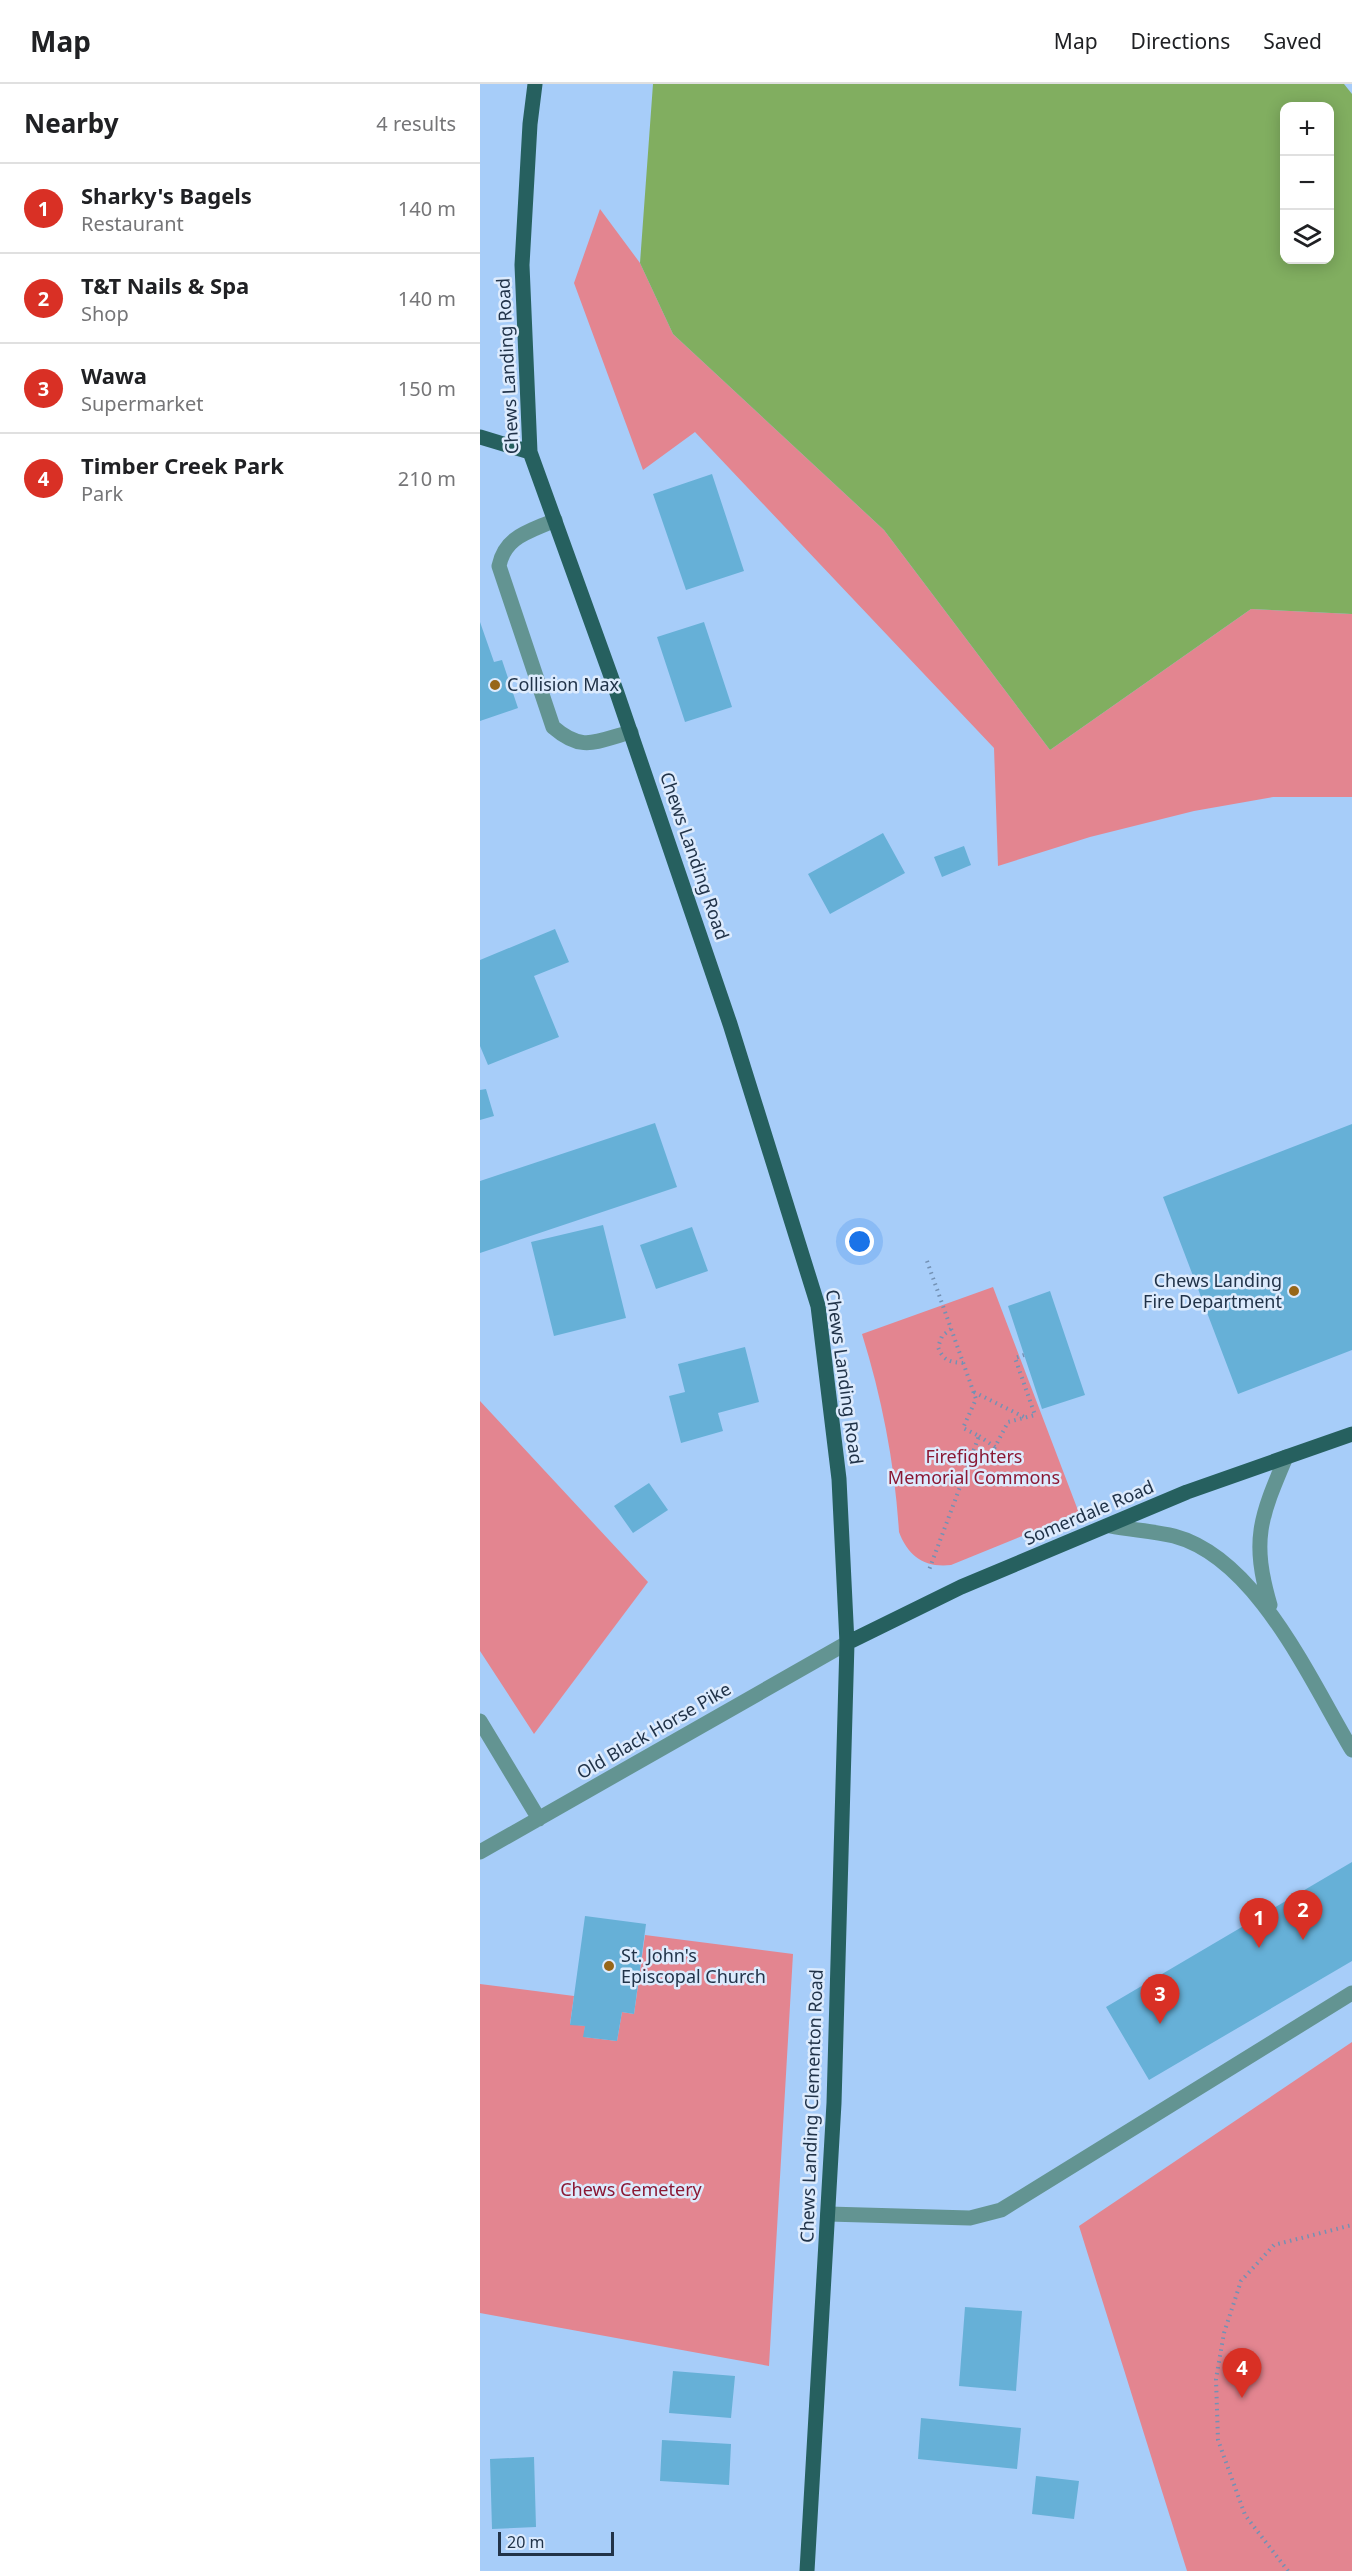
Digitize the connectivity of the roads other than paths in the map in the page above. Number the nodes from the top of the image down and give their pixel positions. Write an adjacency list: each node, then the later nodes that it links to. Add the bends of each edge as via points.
1 (535, 84): 3 (main road, Chews Landing Road, via 522,265)
2 (480, 437): 3 (main road)
3 (530, 452): 4 (main road, Chews Landing Road)
4 (555, 520): 5 (main road, Chews Landing Road); 5 (street, via 516,538 502,552 499,566 553,727 569,740 586,744)
5 (631, 732): 10 (main road, Chews Landing Road, via 730,1024 818,1306 839,1479)
6 (1352, 1434): 7 (main road, Somerdale Road)
7 (1286, 1457): 8 (main road, Somerdale Road, via 1187,1492); 9 (street, via 1259,1533 1263,1581)
8 (1110, 1526): 9 (street, via 1175,1536 1217,1556 1250,1584); 10 (main road, Somerdale Road, via 961,1587)
9 (1274, 1617): 12 (street)
10 (847, 1643): 13 (street, Old Black Horse Pike); 16 (main road, Chews Landing Clementon Road)
11 (480, 1721): 13 (street)
12 (1352, 1749)
13 (539, 1818): 14 (street, Old Black Horse Pike)
14 (480, 1852)
15 (1352, 1993): 16 (street, via 1001,2210 970,2218)
16 (828, 2214): 17 (main road, Chews Landing Clementon Road)
17 (807, 2571)

